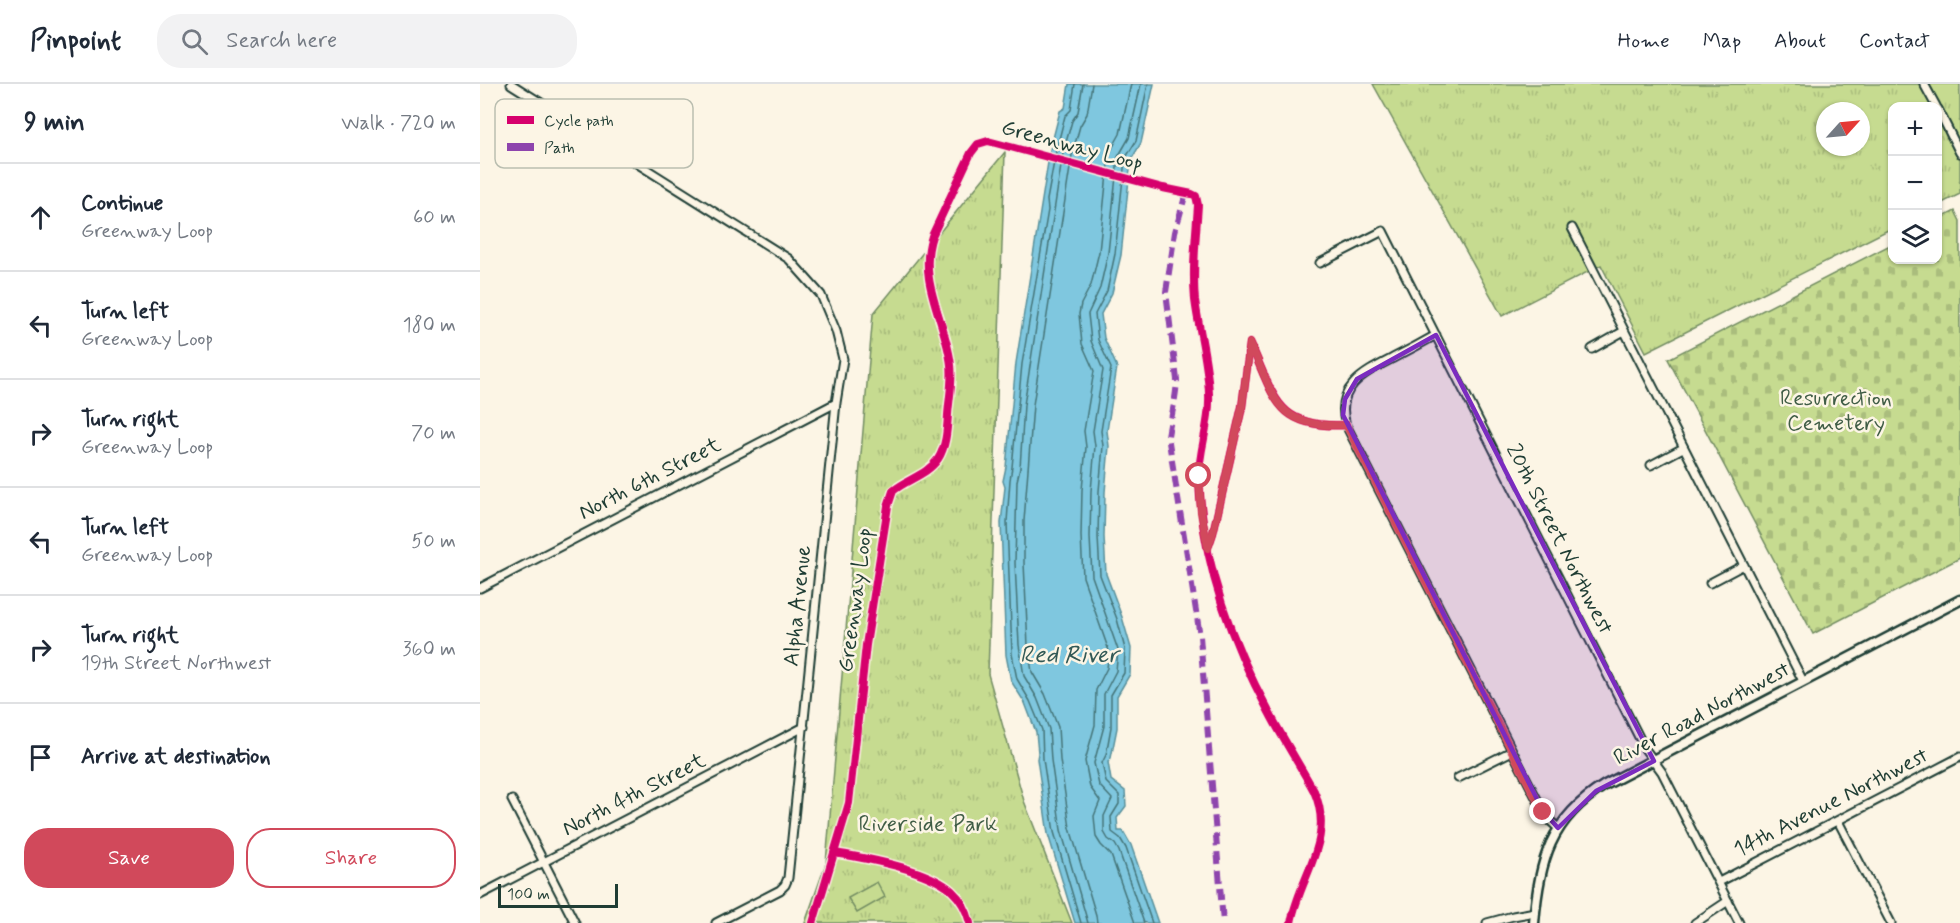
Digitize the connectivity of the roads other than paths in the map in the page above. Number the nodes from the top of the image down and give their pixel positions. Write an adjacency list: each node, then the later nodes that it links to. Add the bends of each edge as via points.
1 (511, 84): 3 (street, Alpha Avenue)
2 (1924, 84): 4 (street)
3 (535, 99)
4 (1934, 102)
5 (1942, 118): 6 (street)
6 (1960, 153)
7 (644, 168): 13 (street, Alpha Avenue, via 789,259 821,295 843,359)
8 (1572, 228): 10 (street)
9 (1320, 263): 11 (street, 20th Street Northwest, via 1383,231)
10 (1624, 331): 12 (street); 14 (street)
11 (1436, 335): 22 (street, via 1357,380 1345,399 1343,415); 24 (street, 20th Street Northwest)
12 (1592, 349)
13 (836, 403): 18 (street, North 6th Street); 21 (street, Alpha Avenue)
14 (1683, 448): 15 (street); 16 (street)
15 (1650, 465)
16 (1744, 565): 17 (street); 20 (street)
17 (1710, 583)
18 (480, 588)
19 (1960, 600): 20 (street, River Road Northwest)
20 (1803, 681): 24 (street, River Road Northwest)
21 (804, 727): 29 (street, North 4th Street); 35 (street, Alpha Avenue, via 785,885)
22 (1512, 751): 25 (street); 28 (street, via 1543,812)
23 (1960, 757): 27 (street, 14th Avenue Northwest)
24 (1654, 760): 28 (street, River Road Northwest, via 1596,791); 30 (street, 20th Street Northwest)
25 (1458, 778)
26 (512, 800): 29 (street)
27 (1838, 821): 30 (street, 14th Avenue Northwest); 40 (street)
28 (1558, 828): 33 (street, River Road Northwest, via 1541,870)
29 (543, 862): 31 (street, North 4th Street); 34 (street)
30 (1719, 882): 32 (street, 20th Street Northwest)
31 (480, 895)
32 (1728, 902): 38 (street); 39 (street, 20th Street Northwest)
33 (1534, 912): 36 (street); 37 (street, River Road Northwest)
34 (575, 923)
35 (717, 923)
36 (1487, 923)
37 (1534, 923)
38 (1695, 923)
39 (1739, 923)
40 (1891, 923)

